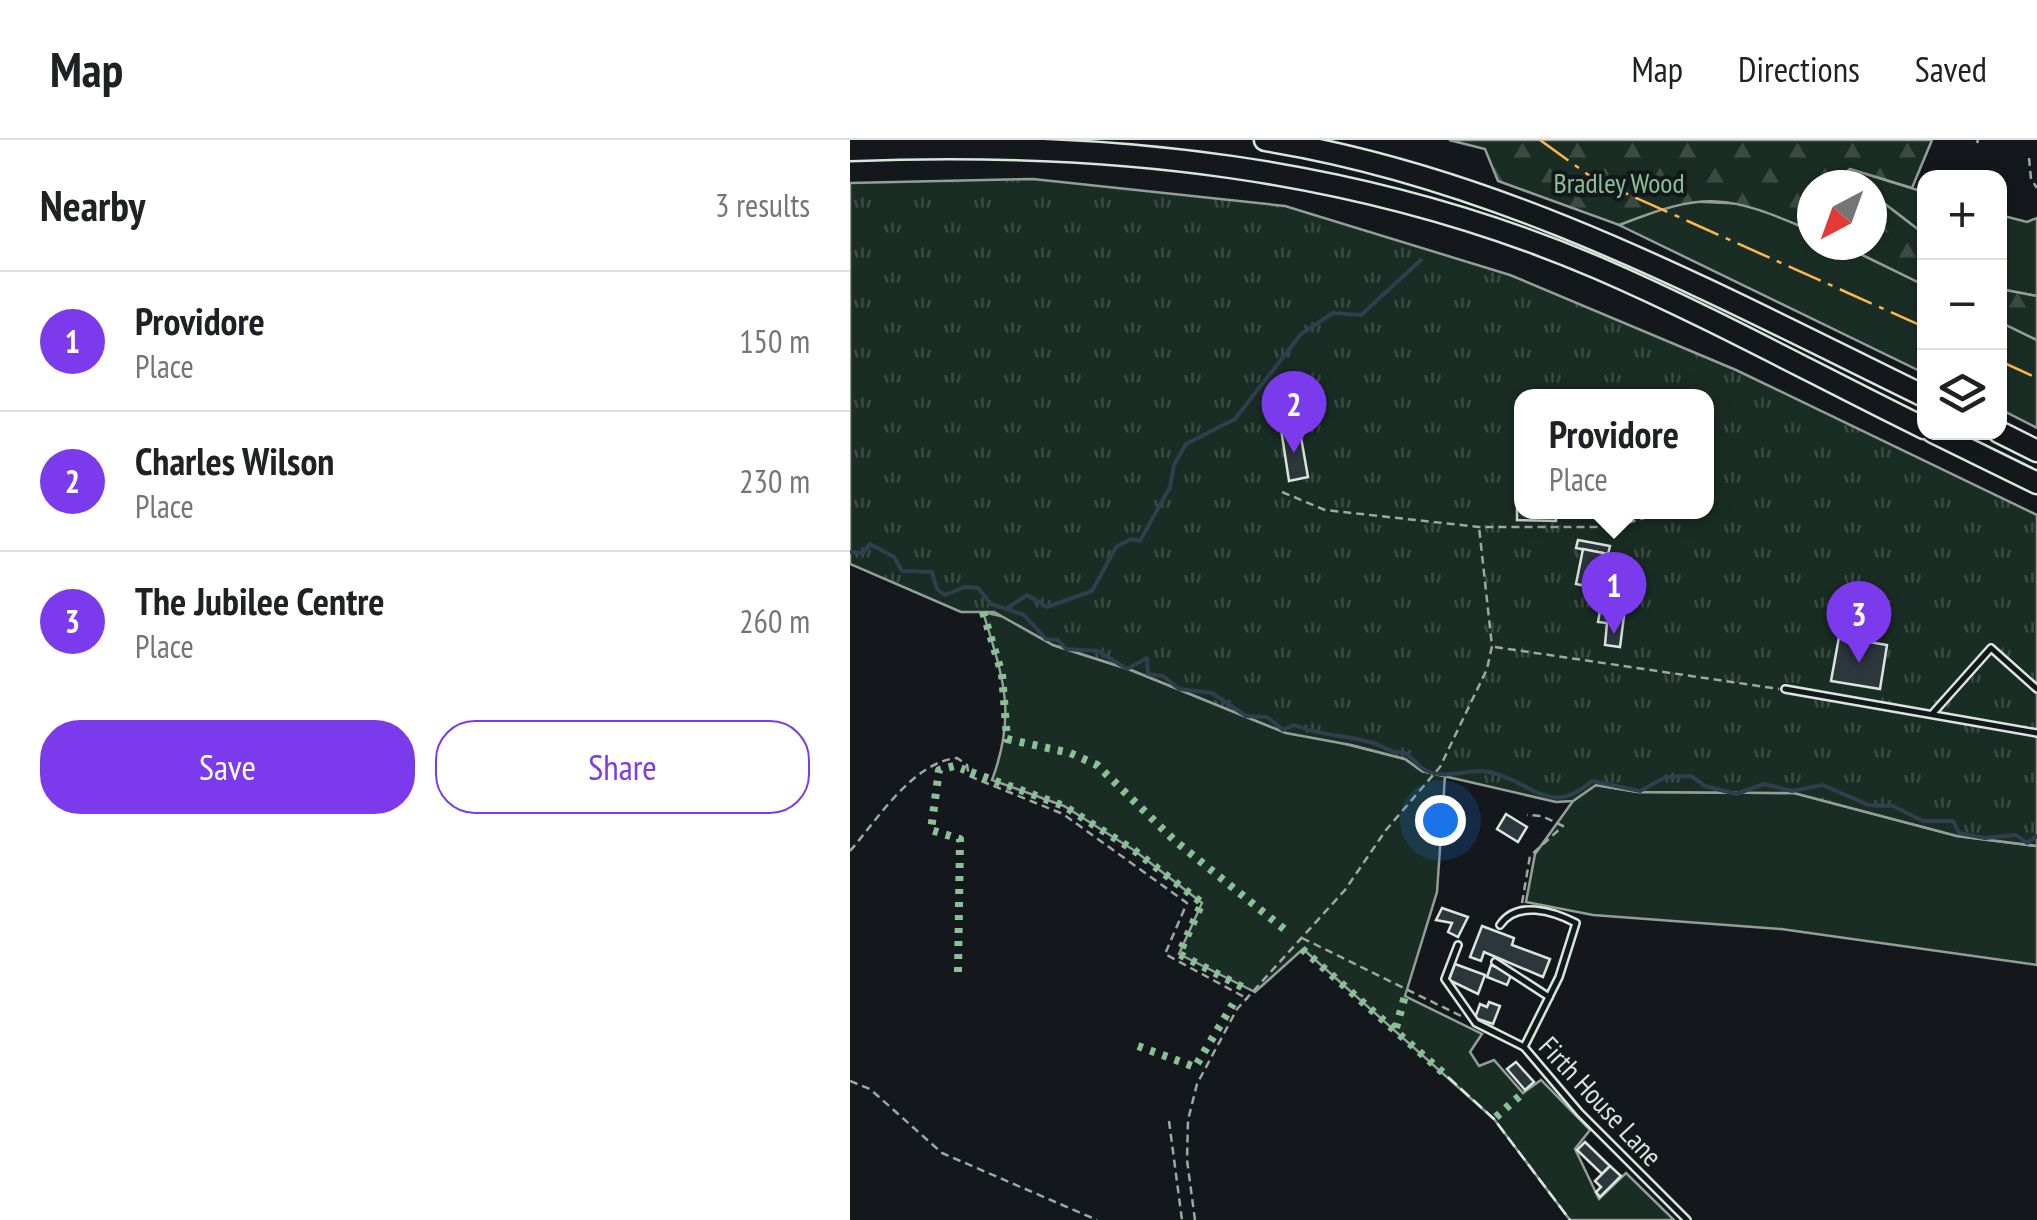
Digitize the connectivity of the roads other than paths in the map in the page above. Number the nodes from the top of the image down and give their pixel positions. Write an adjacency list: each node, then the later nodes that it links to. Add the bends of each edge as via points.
1 (1265, 140): 3 (highway, via 1402,168 1602,240)
2 (850, 150): 4 (highway, via 957,143 1161,153 1426,206 1598,268)
3 (1917, 393)
4 (1917, 425)
5 (2007, 436): 7 (highway)
6 (1950, 440): 8 (highway)
7 (2037, 451)
8 (2037, 483)
9 (2037, 688): 11 (lane, via 1991,648)
10 (1785, 690): 11 (lane)
11 (1933, 713): 12 (lane)
12 (2035, 732)
13 (1500, 924): 16 (lane, via 1522,910 1576,924)
14 (1458, 945): 17 (lane, Firth House Lane, via 1444,979 1476,1022)
15 (1495, 962): 16 (lane)
16 (1549, 996): 17 (lane)
17 (1524, 1046): 18 (lane, Firth House Lane)
18 (1687, 1220)

